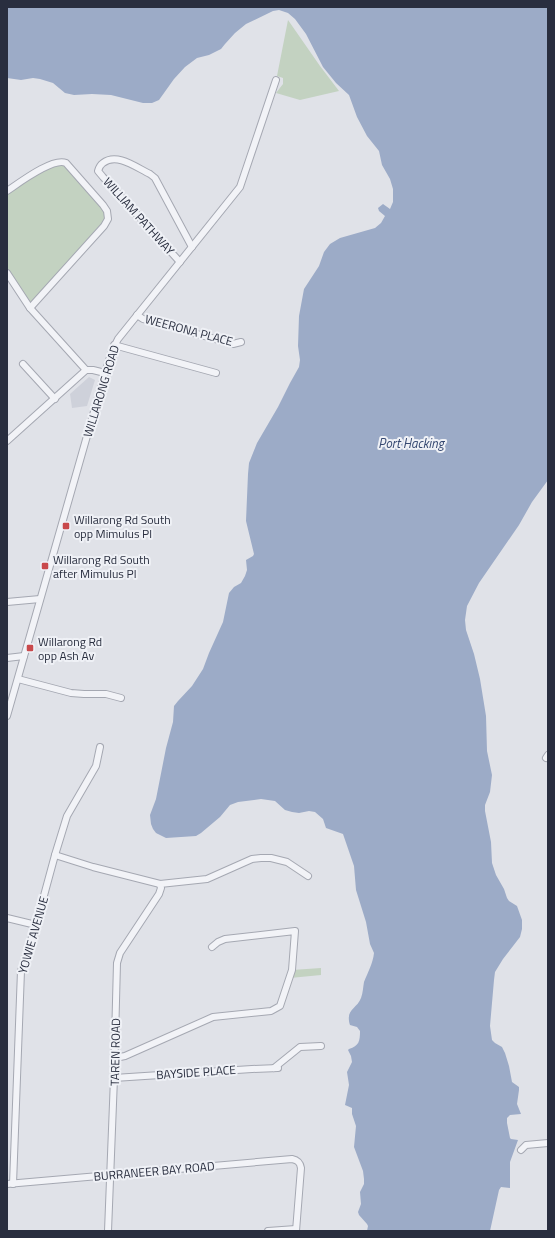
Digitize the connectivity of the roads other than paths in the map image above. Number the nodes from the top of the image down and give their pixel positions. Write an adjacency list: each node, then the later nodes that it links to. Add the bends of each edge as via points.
1 (276, 80): 3 (street, WILLARONG ROAD, via 240,187)
2 (7, 190): 6 (street, via 50,164 62,161 107,211 108,219 104,226)
3 (192, 247): 4 (street, WILLARONG ROAD); 4 (street, WILLIAM PATHWAY, via 153,176 116,159 102,163 98,170)
4 (180, 262): 7 (street, WILLARONG ROAD)
5 (7, 273): 6 (street)
6 (30, 308): 11 (street)
7 (137, 315): 8 (street, WEERONA PLACE, via 143,320 182,331 233,344); 9 (street, WILLARONG ROAD)
8 (241, 342)
9 (114, 345): 12 (street, WILLARONG ROAD); 13 (street)
10 (23, 364): 14 (street)
11 (86, 370): 12 (street); 14 (street)
12 (105, 373): 16 (street, WILLARONG ROAD)
13 (216, 373)
14 (54, 399): 15 (street)
15 (7, 441)
16 (40, 599): 17 (street); 18 (street, WILLARONG ROAD)
17 (7, 602)
18 (24, 656): 19 (street); 20 (street, WILLARONG ROAD)
19 (7, 658)
20 (18, 679): 21 (street, via 71,693 106,694); 22 (street, WILLARONG ROAD)
21 (121, 698)
22 (7, 716)
23 (100, 746): 24 (street, YOWIE AVENUE, via 96,766 67,816)
24 (55, 855): 26 (street); 28 (street, YOWIE AVENUE)
25 (308, 876): 26 (street, via 287,862 261,858 252,859 207,879)
26 (160, 884): 31 (street, TAREN ROAD, via 158,894 120,953 117,963)
27 (7, 918): 28 (street)
28 (36, 925): 36 (street, YOWIE AVENUE, via 20,978)
29 (212, 947): 31 (street, via 225,939 295,931 292,970 280,1006 270,1011 213,1017 125,1056)
30 (321, 1046): 32 (street, BAYSIDE PLACE, via 300,1047 276,1068)
31 (115, 1058): 32 (street, TAREN ROAD)
32 (114, 1078): 35 (street, TAREN ROAD)
33 (548, 1143): 34 (street, via 526,1145)
34 (521, 1150)
35 (110, 1175): 36 (street, BURRANEER BAY ROAD); 37 (street, BURRANEER BAY ROAD, via 297,1160 301,1168); 38 (street, TAREN ROAD)
36 (10, 1184)
37 (296, 1230): 39 (street)
38 (108, 1231)
39 (268, 1231)

